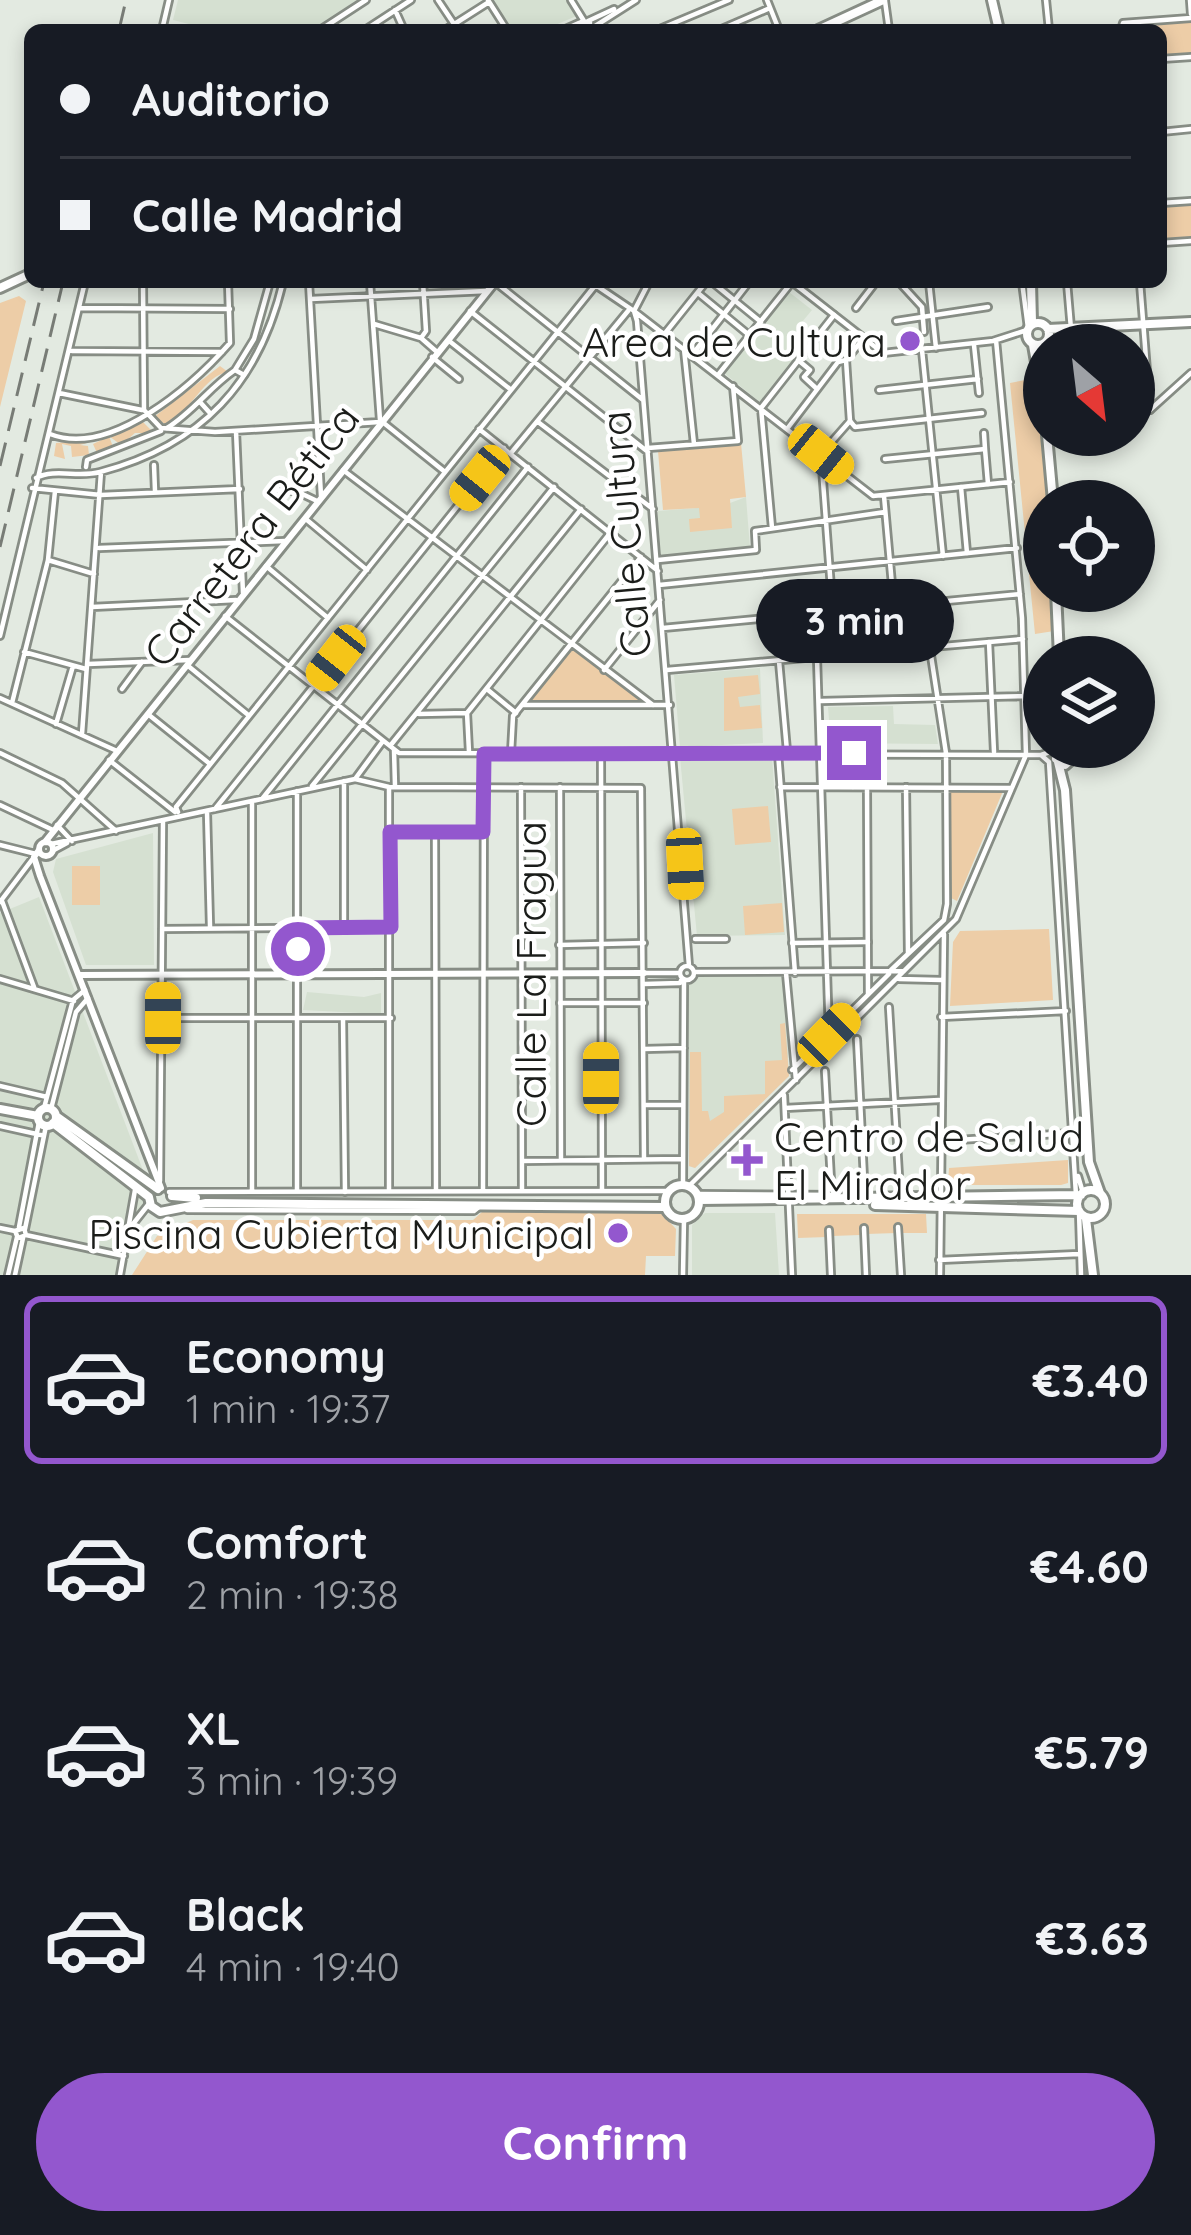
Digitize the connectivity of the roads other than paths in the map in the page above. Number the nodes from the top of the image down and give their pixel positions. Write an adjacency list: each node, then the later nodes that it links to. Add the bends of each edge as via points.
1 (366, 0): 13 (street)
2 (411, 0): 10 (street)
3 (636, 0): 17 (street)
4 (729, 0): 18 (street)
5 (884, 0): 9 (main road); 12 (street)
6 (1190, 0): 11 (street)
7 (489, 1): 16 (street)
8 (769, 4): 19 (street)
9 (869, 6): 12 (street); 20 (main road)
10 (395, 10): 14 (street); 15 (street)
11 (1191, 16): 22 (street)
12 (886, 21): 21 (street)
13 (329, 24)
14 (374, 24)
15 (401, 24)
16 (460, 24)
17 (588, 24)
18 (671, 24)
19 (731, 24)
20 (831, 24)
21 (887, 24)
22 (1123, 24)
23 (84, 288): 55 (street)
24 (143, 288): 56 (street)
25 (228, 288): 58 (street)
26 (268, 288): 96 (street)
27 (279, 288): 117 (street, via 254,367)
28 (310, 288): 52 (street)
29 (371, 288): 51 (street)
30 (424, 288): 49 (street)
31 (466, 288): 49 (street)
32 (489, 288): 59 (street, Carretera Bética)
33 (495, 288): 74 (street)
34 (591, 288): 74 (street)
35 (601, 288): 60 (street)
36 (644, 288): 60 (street)
37 (703, 288): 50 (street)
38 (718, 288): 53 (street)
39 (744, 288): 53 (street)
40 (787, 288): 66 (street)
41 (800, 288): 63 (street)
42 (871, 288): 57 (street)
43 (904, 288): 64 (street)
44 (930, 288): 62 (street)
45 (1024, 288): 68 (street)
46 (1032, 288): 69 (main road)
47 (1067, 288): 70 (street)
48 (1140, 288): 71 (street)
49 (424, 293): 51 (street); 79 (street)
50 (698, 293): 61 (street); 75 (street)
51 (373, 296): 52 (street); 67 (street)
52 (311, 299): 121 (street)
53 (735, 300): 61 (street); 66 (street)
54 (988, 307): 62 (street)
55 (80, 308): 56 (street); 87 (street)
56 (143, 308): 58 (street); 88 (street)
57 (856, 308)
58 (230, 309): 89 (street, via 231,338)
59 (470, 311): 82 (street, Carretera Bética); 95 (street)
60 (631, 311): 75 (street); 92 (street); 109 (street, Calle Cultura)
61 (724, 314): 77 (street); 91 (street)
62 (933, 314): 64 (street); 84 (street)
63 (834, 315): 81 (street); 93 (street)
64 (923, 316): 65 (street); 76 (street)
65 (896, 321)
66 (761, 322): 77 (street)
67 (374, 324): 79 (street); 118 (street)
68 (1034, 324)
69 (1035, 324)
70 (1070, 324)
71 (1143, 324)
72 (1191, 324): 73 (main road)
73 (1155, 326)
74 (557, 331): 92 (street); 95 (street)
75 (666, 332): 85 (street)
76 (924, 332)
77 (750, 335): 99 (street)
78 (1023, 335): 80 (street)
79 (421, 338): 90 (street)
80 (994, 338): 83 (street); 147 (street)
81 (862, 339): 86 (street, via 883,353); 94 (street)
82 (448, 340): 90 (street, Carretera Bética); 104 (street)
83 (974, 343): 84 (street); 101 (street)
84 (936, 348): 86 (street)
85 (684, 349): 91 (street); 131 (street)
86 (922, 350): 116 (street)
87 (70, 352): 88 (street); 107 (street)
88 (142, 352): 89 (street); 114 (street)
89 (222, 352): 114 (street, via 194,384)
90 (435, 355): 100 (street); 118 (street, Carretera Bética)
91 (692, 355): 99 (street)
92 (590, 358): 103 (street); 109 (street)
93 (798, 360): 105 (street); 112 (street)
94 (846, 360): 105 (street); 120 (street)
95 (533, 361): 103 (street); 104 (street)
96 (235, 370): 98 (street); 110 (street, via 212,382)
97 (1191, 374): 111 (street)
98 (244, 375)
99 (718, 375): 102 (street)
100 (459, 379)
101 (978, 379): 106 (street); 108 (street)
102 (734, 386): 112 (street); 131 (street, via 738,441)
103 (566, 387): 119 (street); 133 (street)
104 (510, 388): 122 (street)
105 (818, 388): 123 (street)
106 (879, 390)
107 (59, 393): 114 (street); 129 (street)
108 (979, 393)
109 (644, 400): 133 (street, Calle Cultura)
110 (200, 402): 113 (street); 124 (street)
111 (1155, 406)
112 (761, 408): 123 (street); 166 (street)
113 (209, 412)
114 (144, 413): 124 (street); 129 (street, via 91,436)
115 (982, 413): 116 (street)
116 (930, 419): 120 (street, via 856,427); 136 (street)
117 (204, 421): 126 (street); 127 (street)
118 (380, 421): 121 (street); 142 (street, Carretera Bética); 144 (street)
119 (537, 421): 134 (street); 161 (street)
120 (850, 421): 135 (street)
121 (316, 426): 125 (street); 159 (street)
122 (479, 429): 134 (street); 144 (street)
123 (787, 429): 135 (street)
124 (164, 430): 126 (street); 130 (street); 140 (street)
125 (236, 431): 127 (street); 152 (street)
126 (188, 432): 127 (street); 130 (street)
127 (209, 432)
128 (984, 433): 132 (street)
129 (53, 436): 138 (street)
130 (176, 440): 143 (street)
131 (694, 444): 133 (street)
132 (985, 449): 136 (street); 148 (street)
133 (648, 450): 161 (street, Calle Cultura)
134 (507, 451): 141 (street); 168 (street)
135 (821, 454): 158 (street, via 873,496); 165 (street)
136 (934, 455): 137 (street); 155 (street)
137 (885, 459)
138 (40, 463): 145 (street); 146 (street)
139 (154, 465): 156 (street)
140 (86, 467)
141 (528, 467): 149 (street); 174 (street)
142 (343, 470): 159 (street, Carretera Bética); 164 (street)
143 (101, 472): 145 (street); 157 (street)
144 (445, 472): 164 (street)
145 (53, 473): 146 (street)
146 (36, 478): 150 (street)
147 (1010, 482): 148 (street); 172 (street)
148 (988, 484): 151 (street)
149 (554, 487): 160 (street); 185 (street)
150 (32, 488): 153 (street); 200 (street)
151 (961, 488): 155 (street); 173 (street)
152 (240, 489): 156 (street); 170 (street)
153 (55, 490): 157 (street); 177 (street)
154 (271, 490): 159 (street)
155 (937, 490): 158 (street); 175 (street)
156 (155, 491): 157 (street)
157 (101, 495): 171 (street)
158 (884, 496): 162 (street)
159 (319, 499): 163 (street, Carretera Bética)
160 (581, 509): 167 (street); 190 (street)
161 (653, 509): 178 (street, Calle Cultura)
162 (885, 512): 165 (street); 179 (street)
163 (304, 518): 169 (street, Carretera Bética); 182 (street)
164 (408, 519): 168 (street); 182 (street)
165 (825, 523): 166 (street); 181 (street)
166 (772, 528): 178 (street, via 754,531 757,550)
167 (611, 532): 176 (street); 198 (street)
168 (433, 537): 174 (street); 217 (street)
169 (285, 541): 170 (street); 180 (street, Carretera Bética)
170 (242, 542): 171 (street); 186 (street)
171 (98, 548): 184 (street)
172 (1017, 548): 173 (street); 189 (street)
173 (967, 553): 175 (street)
174 (457, 555): 185 (street); 226 (street)
175 (943, 556): 179 (street)
176 (640, 557): 183 (street); 203 (street)
177 (48, 560): 184 (street); 206 (street)
178 (658, 560): 183 (street, Calle Cultura)
179 (890, 561): 181 (street); 193 (street)
180 (266, 566): 187 (street, Carretera Bética); 197 (street)
181 (829, 567): 188 (street); 195 (street)
182 (367, 570): 197 (street)
183 (658, 572): 188 (street, Calle Cultura)
184 (94, 574): 194 (street)
185 (482, 574): 190 (street); 236 (street)
186 (243, 576): 187 (street); 191 (street)
187 (254, 580): 191 (street, Carretera Bética)
188 (659, 585): 192 (street, Calle Cultura)
189 (1020, 594): 193 (street); 201 (street)
190 (510, 596): 198 (street); 233 (street)
191 (240, 597): 194 (street); 196 (street, Carretera Bética)
192 (660, 600): 199 (street, Calle Cultura); 215 (street)
193 (895, 606): 195 (street); 205 (street)
194 (92, 607): 213 (street)
195 (833, 611): 199 (street); 207 (street)
196 (225, 616): 211 (street, Carretera Bética); 214 (street)
197 (328, 618): 214 (street)
198 (541, 620): 203 (street); 219 (street)
199 (663, 628): 216 (street, Calle Cultura)
200 (0, 633)
201 (1023, 639): 202 (street)
202 (989, 642): 204 (street); 222 (street)
203 (572, 644): 215 (street); 227 (street)
204 (931, 649): 205 (street); 224 (street)
205 (898, 651): 207 (street)
206 (25, 652): 212 (street); 225 (street)
207 (836, 656): 208 (street)
208 (817, 658): 209 (street); 223 (street)
209 (779, 661): 216 (street); 247 (street)
210 (142, 662): 211 (street); 213 (street); 218 (street)
211 (189, 662): 232 (street, Carretera Bética); 234 (street)
212 (73, 665): 213 (street); 235 (street)
213 (87, 666): 237 (street)
214 (289, 666): 217 (street); 234 (street)
215 (604, 670): 228 (street)
216 (667, 670): 229 (street, Calle Cultura)
217 (314, 686): 226 (street); 281 (street)
218 (122, 689)
219 (486, 689): 230 (street); 231 (street)
220 (1023, 696): 222 (street)
221 (0, 698): 225 (street)
222 (992, 698): 224 (street); 243 (street)
223 (821, 701): 224 (street); 242 (street)
224 (939, 702): 249 (street)
225 (12, 703): 235 (street)
226 (337, 705): 236 (street); 278 (street)
227 (522, 705): 228 (street); 231 (street)
228 (653, 705): 229 (street)
229 (670, 705): 241 (street, Calle Cultura)
230 (467, 713): 233 (street); 250 (street)
231 (516, 713): 252 (street)
232 (148, 714): 240 (street, Carretera Bética); 256 (street)
233 (416, 714): 239 (street)
234 (250, 716): 256 (street)
235 (56, 724): 237 (street)
236 (361, 724): 238 (street); 271 (street)
237 (82, 734): 240 (street)
238 (382, 741): 239 (street); 260 (street)
239 (392, 748): 250 (street); 262 (street)
240 (117, 751): 254 (street, Carretera Bética)
241 (676, 752): 245 (street); 246 (street); 317 (street, Calle Cultura)
242 (824, 752): 247 (street); 248 (street); 268 (street)
243 (994, 752): 249 (street); 253 (street)
244 (0, 753): 277 (street)
245 (602, 753): 252 (street); 266 (street)
246 (778, 753): 247 (street); 267 (street)
247 (787, 753)
248 (854, 753): 249 (street); 269 (street)
249 (946, 753): 273 (street)
250 (469, 754): 251 (street)
251 (484, 754): 252 (street); 263 (street)
252 (511, 754)
253 (1023, 755)
254 (109, 760): 277 (street, Carretera Bética); 282 (street)
255 (1023, 760): 274 (street)
256 (210, 764): 282 (street, via 176,807)
257 (1053, 768): 347 (street)
258 (1059, 768): 275 (main road)
259 (1069, 768): 275 (main road)
260 (355, 778): 261 (street); 262 (street)
261 (344, 782): 271 (street); 303 (street)
262 (392, 787): 263 (street); 286 (street)
263 (483, 787): 264 (street); 287 (street)
264 (521, 787): 265 (street); 322 (street)
265 (560, 787): 266 (street); 315 (street, Calle La Fragua)
266 (602, 787): 311 (street, via 641,788); 313 (street)
267 (780, 787): 268 (street); 314 (street)
268 (825, 787): 269 (street); 312 (street)
269 (853, 787): 270 (street)
270 (867, 787): 272 (street); 310 (street)
271 (311, 788): 276 (street)
272 (906, 788): 273 (street); 316 (street)
273 (946, 788): 274 (street); 297 (street)
274 (1012, 788): 298 (street)
275 (1065, 790): 382 (main road)
276 (297, 791): 278 (street); 302 (street)
277 (79, 798): 284 (street, Carretera Bética); 285 (street)
278 (262, 799): 279 (street)
279 (252, 801): 281 (street); 301 (street)
280 (0, 805): 284 (street)
281 (211, 811): 282 (street); 300 (street)
282 (180, 815): 283 (street)
283 (163, 821): 285 (street); 304 (street)
284 (55, 827): 289 (street); 291 (street, Carretera Bética)
285 (116, 832): 289 (street)
286 (390, 832): 288 (street); 299 (street)
287 (483, 832): 288 (street); 331 (street)
288 (435, 833): 330 (street)
289 (72, 842): 291 (street)
290 (0, 845): 292 (street)
291 (50, 847): 292 (street); 295 (street, Carretera Bética)
292 (36, 854): 294 (street); 295 (street)
293 (0, 877): 294 (street)
294 (14, 880): 296 (street)
295 (45, 882): 333 (street)
296 (1, 902): 339 (street)
297 (947, 904): 298 (street); 305 (street)
298 (962, 907): 306 (street)
299 (391, 927): 303 (street); 321 (street)
300 (210, 928): 301 (street); 304 (street)
301 (253, 928): 302 (street); 328 (street)
302 (298, 928): 303 (street); 329 (street)
303 (344, 928)
304 (162, 929): 327 (street)
305 (931, 934): 309 (street); 316 (street)
306 (944, 934): 309 (street); 337 (street)
307 (695, 939): 308 (street)
308 (726, 939)
309 (938, 940): 320 (street)
310 (868, 942): 312 (street); 326 (street)
311 (644, 943): 313 (street); 324 (street)
312 (827, 943): 314 (street); 318 (street)
313 (602, 944): 315 (street); 323 (street)
314 (792, 944): 325 (street)
315 (559, 945): 332 (street, Calle La Fragua)
316 (908, 954): 319 (street)
317 (692, 969): 325 (street); 334 (street); 334 (street)
318 (827, 972): 325 (street); 326 (street); 354 (street)
319 (888, 972): 320 (street); 326 (street); 335 (street); 341 (street)
320 (906, 972): 335 (street)
321 (390, 973): 329 (street); 330 (street); 352 (street)
322 (522, 973): 331 (street); 332 (street); 381 (street)
323 (601, 973): 324 (street); 332 (street); 343 (street)
324 (644, 973): 334 (street); 338 (street)
325 (790, 973): 358 (street)
326 (868, 973): 341 (street)
327 (163, 974): 328 (street); 333 (street); 349 (street)
328 (253, 974): 329 (street); 350 (street)
329 (299, 974): 351 (street)
330 (438, 974): 331 (street); 393 (street)
331 (483, 974): 390 (street)
332 (559, 974): 345 (street, Calle La Fragua)
333 (79, 975): 340 (street)
334 (682, 977): 338 (street); 356 (street)
335 (899, 978): 337 (street); 360 (street)
336 (0, 980): 339 (street)
337 (944, 980): 348 (street)
338 (644, 984): 344 (street)
339 (34, 987): 342 (street)
340 (86, 994): 342 (street); 389 (street)
341 (868, 994): 354 (street)
342 (76, 1003): 371 (street)
343 (601, 1003): 344 (street); 345 (street); 377 (street)
344 (644, 1003): 357 (street)
345 (559, 1004): 380 (street, Calle La Fragua)
346 (889, 1007): 364 (street)
347 (1066, 1011): 348 (street); 373 (street)
348 (941, 1017): 363 (street)
349 (163, 1018): 350 (street); 389 (street)
350 (253, 1018): 351 (street); 391 (street)
351 (298, 1018): 353 (street); 392 (street)
352 (391, 1018): 353 (street); 397 (street)
353 (343, 1019): 396 (street)
354 (829, 1035): 358 (street)
355 (857, 1039): 365 (street)
356 (684, 1048): 357 (street); 368 (street)
357 (644, 1049): 366 (street)
358 (792, 1070): 360 (street)
359 (825, 1071): 367 (street)
360 (796, 1081): 362 (street)
361 (0, 1086): 371 (street)
362 (784, 1094): 369 (street); 388 (street)
363 (939, 1100): 364 (street); 375 (street)
364 (895, 1101): 365 (street); 384 (street)
365 (860, 1104): 367 (street); 385 (street)
366 (644, 1105): 368 (street); 378 (street)
367 (827, 1105): 369 (street); 386 (street)
368 (683, 1106): 379 (street)
369 (785, 1108): 403 (street)
370 (0, 1109): 371 (main road)
371 (47, 1117): 372 (street); 374 (main road); 376 (street); 389 (main road); 414 (street)
372 (0, 1126)
373 (1072, 1133): 375 (street); 383 (street)
374 (64, 1135): 376 (street); 387 (main road)
375 (938, 1142): 404 (street)
376 (44, 1144): 414 (street)
377 (601, 1159): 378 (street); 380 (street); 395 (street)
378 (644, 1159): 379 (street)
379 (683, 1159): 388 (street)
380 (561, 1160): 381 (street)
381 (522, 1161): 394 (street)
382 (1089, 1162): 383 (main road); 398 (main road)
383 (1079, 1175): 399 (main road)
384 (899, 1176)
385 (864, 1179)
386 (831, 1181)
387 (132, 1185): 402 (main road); 412 (street)
388 (686, 1185): 400 (main road); 401 (main road)
389 (164, 1190): 391 (street); 400 (main road); 402 (main road); 405 (main road)
390 (483, 1190): 393 (street); 394 (street)
391 (252, 1191): 392 (street)
392 (297, 1191): 396 (street)
393 (436, 1191): 397 (street)
394 (522, 1191): 395 (street)
395 (602, 1191): 400 (street)
396 (345, 1192): 397 (street)
397 (389, 1192)
398 (1100, 1193): 399 (main road); 406 (main road)
399 (1081, 1194): 404 (main road); 407 (main road)
400 (666, 1199): 405 (main road, via 206,1203); 408 (main road)
401 (699, 1199): 403 (main road); 408 (main road)
402 (149, 1200): 405 (main road); 412 (street)
403 (787, 1200): 404 (main road); 416 (street)
404 (939, 1200): 407 (main road); 421 (street)
405 (167, 1210)
406 (1101, 1215): 407 (main road); 418 (main road)
407 (1083, 1217): 415 (street); 415 (street); 418 (main road)
408 (685, 1219): 424 (street)
409 (898, 1227): 428 (street)
410 (0, 1228): 414 (street)
411 (864, 1228): 427 (street)
412 (131, 1230): 420 (street)
413 (829, 1230): 426 (street)
414 (21, 1233): 420 (street); 422 (street)
415 (1079, 1234): 419 (street)
416 (789, 1239): 417 (street); 425 (street)
417 (799, 1239)
418 (1092, 1253): 431 (main road)
419 (1079, 1254): 421 (street); 430 (street)
420 (124, 1256): 423 (street)
421 (939, 1260): 429 (street)
422 (11, 1275)
423 (120, 1275)
424 (683, 1275)
425 (791, 1275)
426 (832, 1275)
427 (866, 1275)
428 (901, 1275)
429 (940, 1275)
430 (1081, 1275)
431 (1093, 1275)

